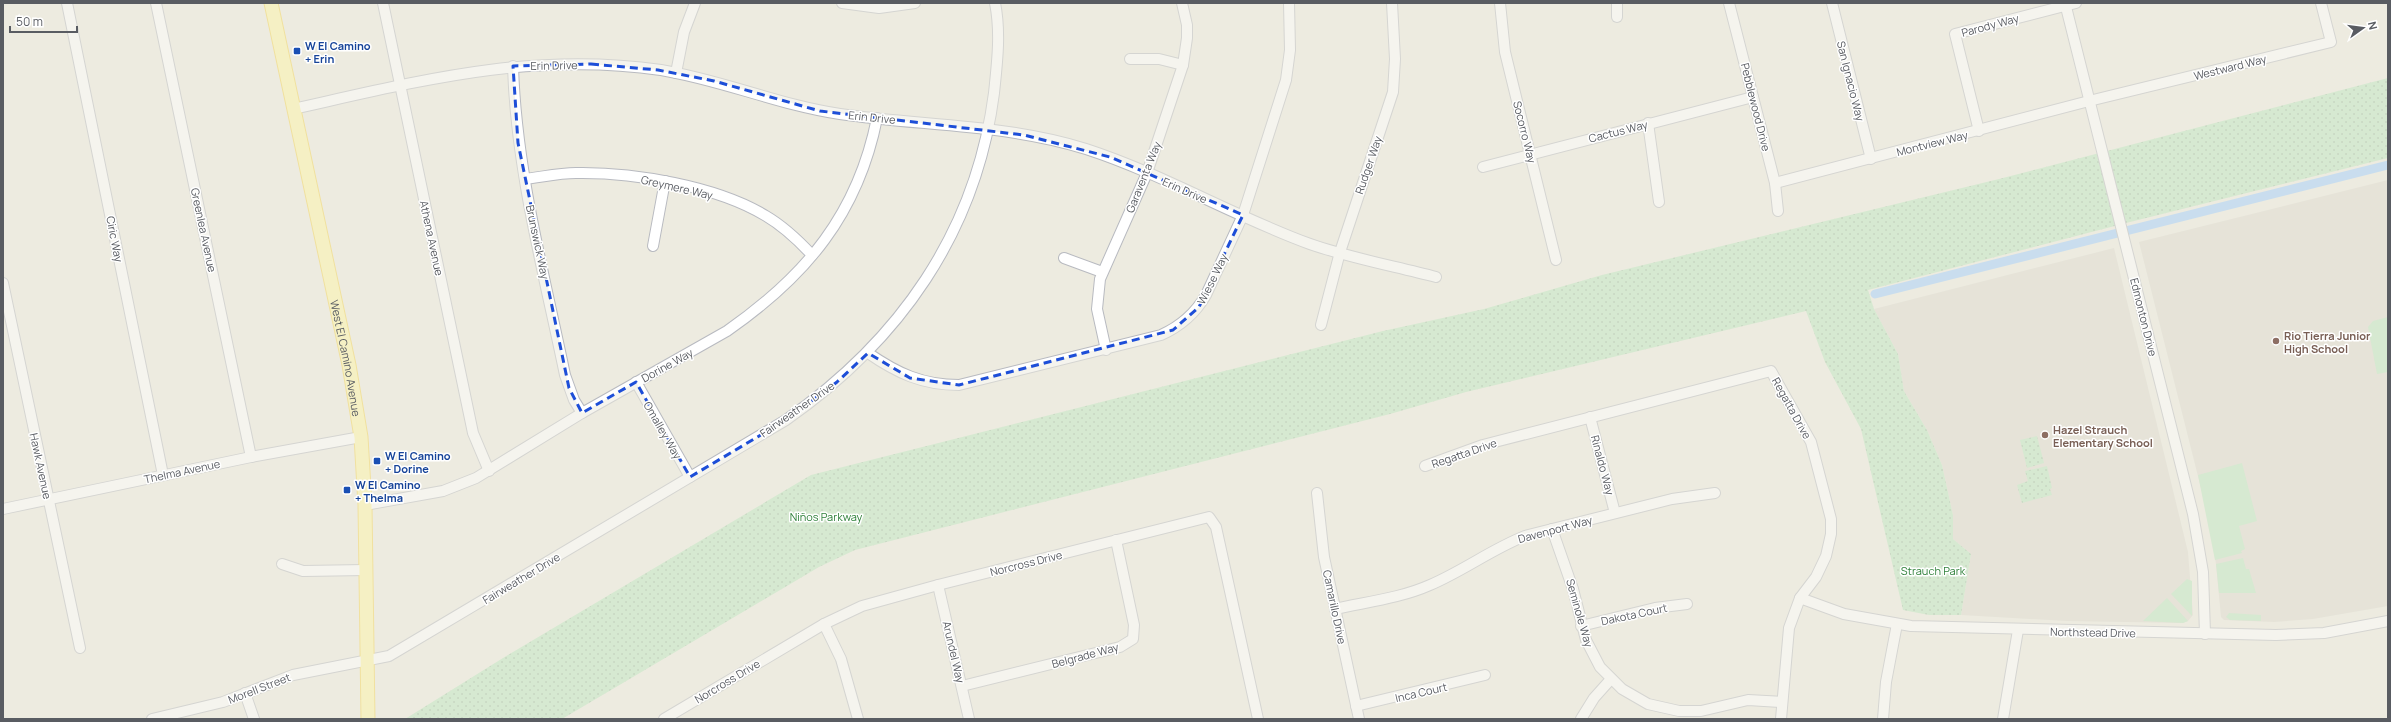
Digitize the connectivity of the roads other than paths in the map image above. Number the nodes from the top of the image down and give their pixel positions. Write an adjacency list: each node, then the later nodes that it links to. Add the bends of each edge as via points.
1 (67, 3): 60 (street, Ciric Way)
2 (156, 3): 57 (street, Greenlea Avenue)
3 (271, 3): 27 (main road, West El Camino Avenue)
4 (383, 3): 24 (street, Athena Avenue)
5 (695, 3): 23 (street, via 684,32)
6 (842, 3): 7 (street, via 879,8)
7 (915, 3)
8 (995, 3): 30 (street, Fairweather Drive, via 998,19 996,74)
9 (1182, 3): 21 (street, Garaventa Way, via 1187,25)
10 (1289, 3): 41 (street, Wiese Way, via 1290,50 1286,80)
11 (1392, 3): 43 (street, Rudger Way, via 1395,59 1393,92)
12 (1500, 3): 32 (street, Socorro Way, via 1505,52)
13 (1617, 3): 19 (street)
14 (1729, 3): 25 (street, Pebblewood Drive)
15 (1832, 3): 33 (street, San Ignacio Way)
16 (2076, 3): 18 (street, Parody Way)
17 (2321, 3): 26 (street, Westward Way, via 2331,42)
18 (2065, 4): 26 (street, Edmonton Drive); 31 (street, Parody Way, via 1955,34)
19 (1617, 17)
20 (1130, 59): 21 (street, via 1159,59)
21 (1183, 64): 35 (street, Garaventa Way)
22 (513, 66): 23 (street, Erin Drive, via 591,64); 24 (street, Erin Drive, via 446,75); 36 (street, Brunswick Way, via 515,116)
23 (676, 73): 28 (street, Erin Drive, via 820,110)
24 (400, 85): 27 (street, Erin Drive); 59 (street, Athena Avenue, via 473,433)
25 (1753, 97): 29 (street, Cactus Way); 38 (street, Pebblewood Drive)
26 (2089, 101): 31 (street, Montview Way); 81 (street, Edmonton Drive, via 2197,531 2204,585)
27 (293, 109): 56 (main road, West El Camino Avenue, via 349,365)
28 (877, 118): 30 (street, Erin Drive); 44 (street, Dorine Way, via 870,152 853,195 829,234)
29 (1648, 123): 32 (street, Cactus Way); 39 (street)
30 (987, 130): 35 (street, Erin Drive, via 1046,139 1082,148); 52 (street, Fairweather Drive, via 966,200 939,258 908,305)
31 (1979, 131): 33 (street, Montview Way)
32 (1531, 153): 34 (street, Cactus Way); 46 (street, Socorro Way)
33 (1871, 159): 38 (street, Montview Way)
34 (1483, 168)
35 (1147, 173): 41 (street, Erin Drive); 47 (street, Garaventa Way)
36 (525, 179): 37 (street, Greymere Way, via 588,173 624,175); 54 (street, Brunswick Way, via 565,375)
37 (665, 182): 42 (street); 44 (street, Greymere Way, via 701,190 752,208 777,223)
38 (1775, 183): 40 (street, Pebblewood Drive)
39 (1659, 202)
40 (1778, 211)
41 (1243, 215): 43 (street, Erin Drive, via 1309,243); 51 (street, Wiese Way, via 1206,295 1195,312 1173,330 1161,336)
42 (652, 246)
43 (1340, 252): 48 (street, Erin Drive); 50 (street, Rudger Way)
44 (812, 255): 53 (street, Dorine Way, via 773,296 748,317)
45 (1064, 258): 47 (street)
46 (1556, 260)
47 (1102, 272): 51 (street, Garaventa Way, via 1097,294 1097,310)
48 (1436, 277)
49 (3, 283): 64 (street, Hawk Avenue)
50 (1321, 325)
51 (1106, 350): 52 (street, Wiese Way, via 958,385 940,385 910,378)
52 (868, 353): 61 (street, Fairweather Drive, via 837,382 796,413)
53 (636, 382): 54 (street, Dorine Way); 61 (street, Omalley Way)
54 (582, 413): 59 (street, Dorine Way)
55 (1590, 417): 58 (street, Regatta Drive, via 1483,445); 67 (street, Rinaldo Way); 73 (street, Regatta Drive, via 1771,371 1811,442 1831,519 1831,534 1826,556 1816,576)
56 (361, 437): 57 (street, Thelma Avenue); 65 (main road, West El Camino Avenue)
57 (251, 457): 60 (street, Thelma Avenue)
58 (1425, 466)
59 (489, 471): 65 (street, Dorine Way, via 443,491)
60 (163, 475): 64 (street, Thelma Avenue)
61 (690, 477): 83 (street, Fairweather Drive, via 389,656)
62 (1317, 493): 75 (street, Camarillo Drive, via 1320,535)
63 (1715, 493): 67 (street, Davenport Way, via 1672,499)
64 (48, 499): 66 (street, Thelma Avenue); 82 (street, Hawk Avenue)
65 (365, 505): 71 (main road, West El Camino Avenue)
66 (3, 509)
67 (1615, 513): 68 (street, Davenport Way)
68 (1552, 529): 75 (street, Davenport Way, via 1507,543 1479,561 1423,588); 79 (street, Seminole Way, via 1569,576)
69 (1116, 540): 72 (street, Norcross Drive); 86 (street, Belgrade Way, via 1134,625 1133,639 1120,647); 97 (street, Norcross Drive, via 1209,517 1216,527)
70 (282, 564): 71 (street, via 304,571)
71 (366, 570): 83 (main road, West El Camino Avenue)
72 (938, 585): 77 (street, Norcross Drive, via 869,604); 86 (street, Arundel Way)
73 (1800, 598): 78 (street, Northstead Drive, via 1844,614); 88 (street, Regatta Drive, via 1789,628)
74 (1687, 604): 79 (street, Dakota Court, via 1655,608)
75 (1335, 609): 89 (street, Camarillo Drive)
76 (2388, 621): 81 (street, Northstead Drive, via 2351,629 2299,635)
77 (824, 624): 94 (street, Norcross Drive); 95 (street, via 842,659)
78 (1897, 624): 80 (street, Northstead Drive); 101 (street, via 1886,682)
79 (1582, 626): 85 (street, Seminole Way, via 1592,654)
80 (2018, 630): 81 (street, Northstead Drive); 102 (street)
81 (2205, 634)
82 (80, 648)
83 (368, 661): 87 (street, Morell Street, via 293,675); 93 (main road, West El Camino Avenue)
84 (1486, 675): 89 (street, Inca Court)
85 (1611, 679): 90 (street, Seminole Way, via 1628,693 1648,704); 99 (street, via 1594,698)
86 (962, 686): 96 (street, Arundel Way)
87 (245, 694): 91 (street, Morell Street); 92 (street)
88 (1782, 702): 90 (street, Seminole Way, via 1748,700); 100 (street, Regatta Drive)
89 (1356, 706): 98 (street, Camarillo Drive)
90 (1679, 715)
91 (152, 719)
92 (254, 719)
93 (368, 719)
94 (664, 719)
95 (858, 719)
96 (970, 719)
97 (1258, 719)
98 (1359, 719)
99 (1581, 719)
100 (1781, 719)
101 (1883, 719)
102 (2003, 719)

